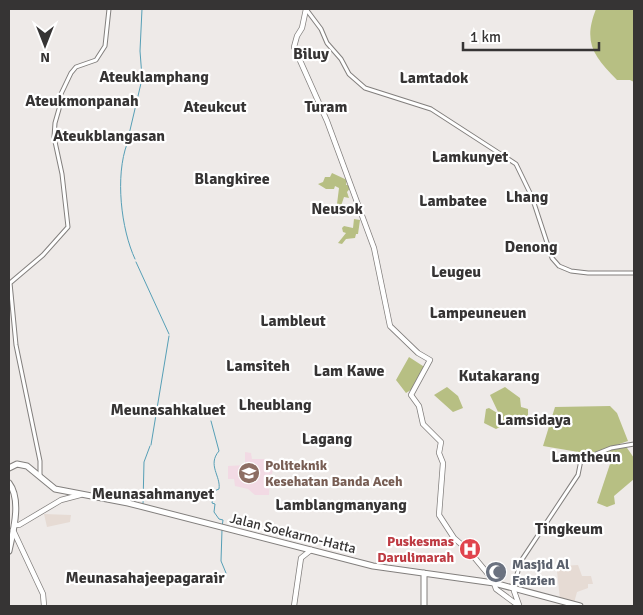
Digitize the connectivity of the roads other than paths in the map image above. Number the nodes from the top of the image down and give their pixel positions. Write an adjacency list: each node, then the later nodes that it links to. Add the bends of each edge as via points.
1 (109, 9): 6 (street, via 104,48 96,60 76,67 60,96 54,137 68,227 41,257 10,283 16,345 41,467)
2 (306, 9): 3 (street, via 349,74 365,88 431,109 516,164 532,197 552,257 559,266 576,272); 16 (main road, via 294,47 327,121 374,248 389,324 418,353 430,360 411,394 419,406 423,424 441,442 439,452 443,463 439,515 454,538 469,551)
3 (634, 273)
4 (634, 444): 17 (street, via 606,449 581,460 578,475 521,561)
5 (9, 469): 6 (highway, Jalan Soekarno-Hatta, via 17,464 23,465); 7 (highway, Jalan Soekarno-Hatta, via 18,465 24,467)
6 (40, 476): 7 (highway, Jalan Soekarno-Hatta)
7 (44, 481): 9 (highway, Jalan Soekarno-Hatta, via 53,490); 10 (highway, Jalan Soekarno-Hatta, via 55,489)
8 (9, 484): 11 (highway, via 15,495); 12 (highway, via 13,499)
9 (80, 495): 10 (highway, Jalan Soekarno-Hatta); 11 (main road, via 66,498 19,525)
10 (95, 497): 13 (highway, Jalan Soekarno-Hatta)
11 (14, 532): 14 (highway); 20 (main road, via 43,594)
12 (9, 546)
13 (310, 550): 15 (highway, Jalan Soekarno-Hatta, via 374,566); 21 (main road, via 301,558)
14 (9, 551)
15 (425, 574): 16 (highway, Jalan Soekarno-Hatta); 19 (highway)
16 (494, 584): 17 (highway, Jalan Soekarno-Hatta); 22 (main road, via 496,590)
17 (514, 591): 18 (highway, Jalan Soekarno-Hatta); 22 (main road)
18 (527, 593): 23 (highway, Jalan Soekarno-Hatta); 24 (highway, Jalan Soekarno-Hatta)
19 (425, 603)
20 (44, 606)
21 (294, 606)
22 (519, 606)
23 (574, 606)
24 (580, 606)

